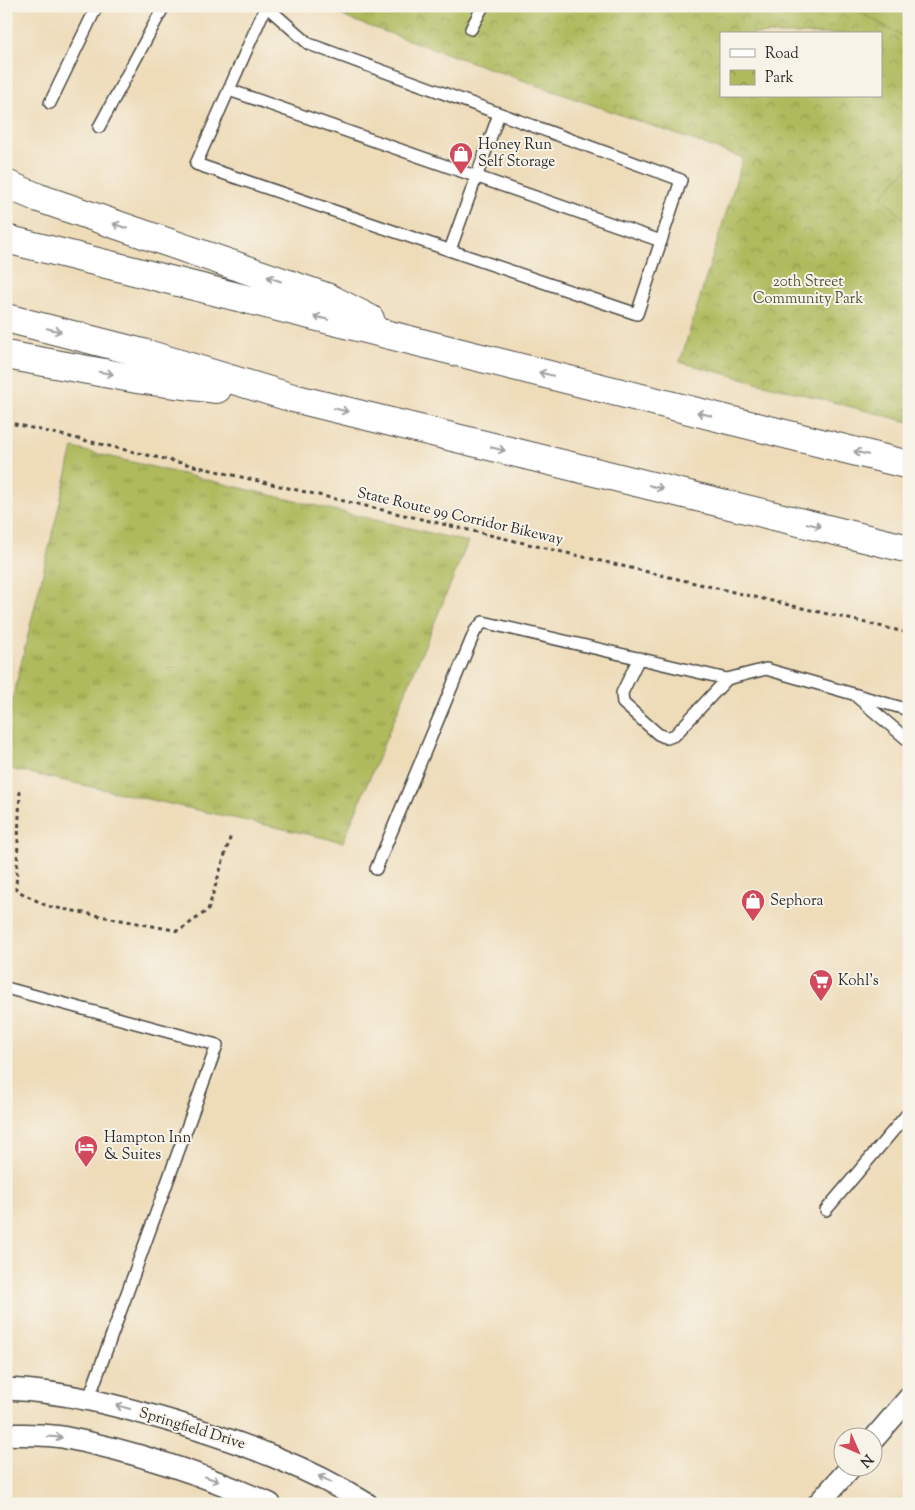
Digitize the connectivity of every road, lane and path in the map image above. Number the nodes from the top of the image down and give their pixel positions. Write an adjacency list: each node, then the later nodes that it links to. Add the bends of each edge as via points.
1 (97, 6): 7 (lane)
2 (164, 6): 9 (lane)
3 (266, 6): 6 (lane); 8 (lane, via 309,44)
4 (483, 6): 5 (lane)
5 (471, 28)
6 (229, 90): 10 (lane); 14 (lane, via 196,164)
7 (50, 102)
8 (499, 114): 10 (lane); 13 (lane, via 682,180)
9 (99, 128)
10 (477, 176): 13 (lane); 14 (lane)
11 (6, 184): 16 (highway, one-way to 11, via 329,298)
12 (6, 239): 16 (highway, one-way to 12)
13 (661, 241): 14 (lane, via 637,314)
14 (450, 250)
15 (6, 318): 18 (highway, one-way to 18, via 147,354)
16 (414, 341): 20 (highway, one-way to 16)
17 (6, 355): 18 (highway, one-way to 18, via 137,379)
18 (293, 398): 21 (highway, one-way to 21)
19 (6, 422): 22 (path, State Route 99 Corridor Bikeway)
20 (909, 465)
21 (909, 548)
22 (909, 633)
23 (639, 658): 24 (lane); 24 (lane, via 622,693 623,702 658,734 667,738 675,735); 30 (lane, via 483,622 475,630)
24 (727, 679): 25 (lane, via 766,669)
25 (853, 694): 26 (lane); 27 (lane)
26 (909, 710)
27 (909, 741)
28 (20, 791): 29 (path, via 16,890 47,906 179,930 208,910)
29 (231, 835)
30 (376, 868)
31 (6, 988): 35 (lane, via 217,1045)
32 (909, 1112): 33 (lane)
33 (826, 1210)
34 (6, 1389): 35 (street, Springfield Drive)
35 (89, 1398): 41 (street, Springfield Drive, one-way to 35, via 321,1477 240,1442)
36 (909, 1398): 37 (street)
37 (882, 1429)
38 (6, 1434): 40 (street, one-way to 40, via 66,1438 164,1462)
39 (841, 1478): 42 (street)
40 (270, 1504)
41 (367, 1504)
42 (818, 1504)

